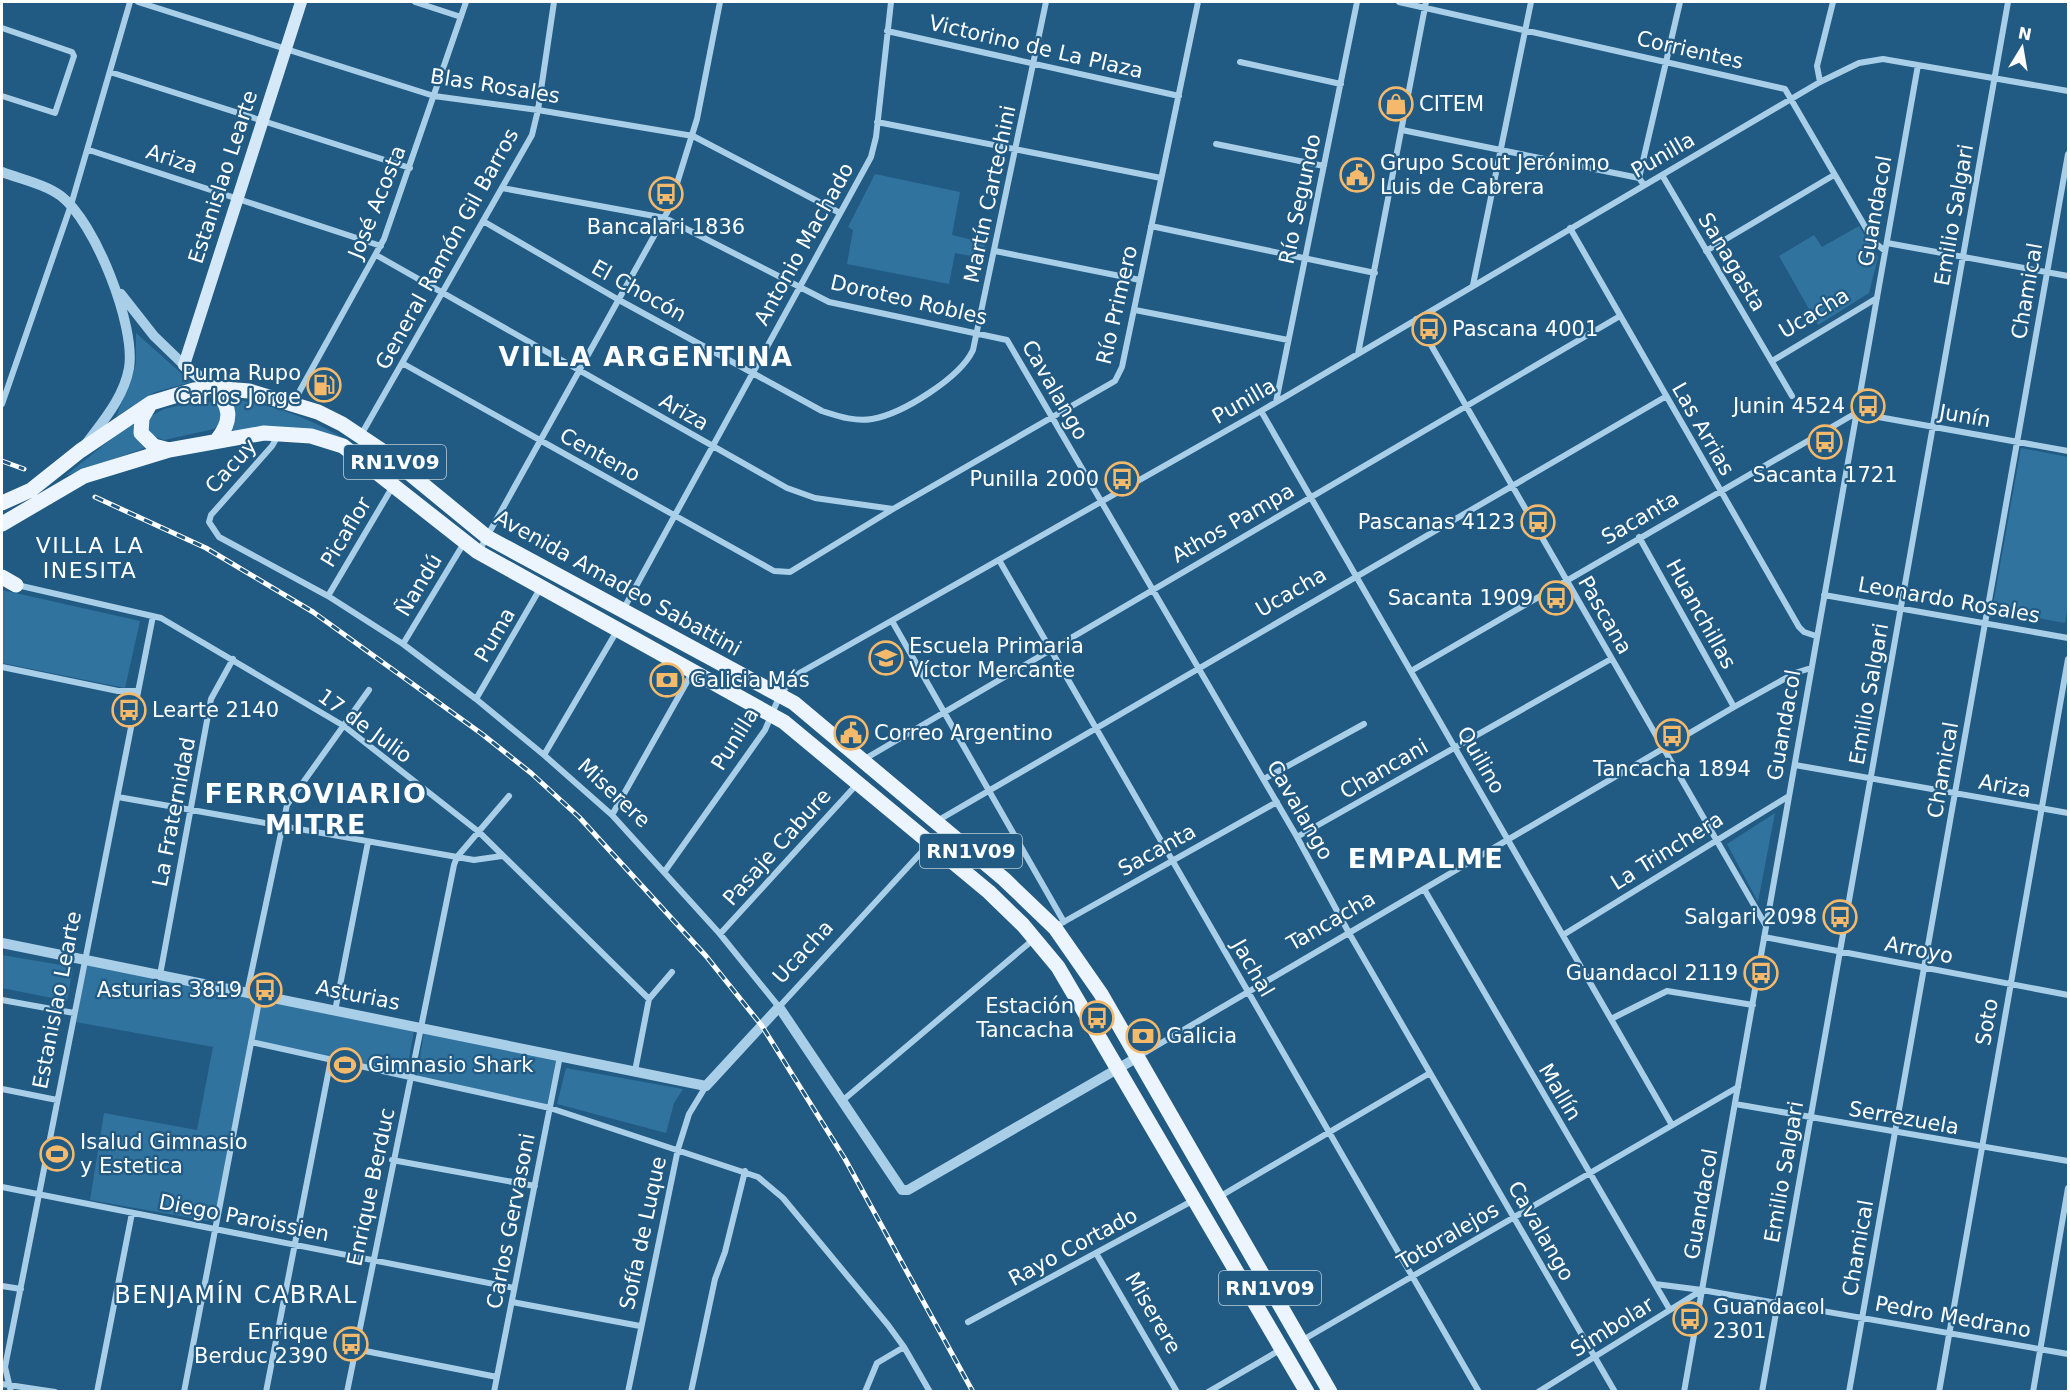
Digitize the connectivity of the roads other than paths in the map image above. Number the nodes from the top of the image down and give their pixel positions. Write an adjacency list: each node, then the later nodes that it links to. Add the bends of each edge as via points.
1 (130, 2): 27 (street)
2 (138, 2): 22 (street, Blas Rosales)
3 (301, 2): 22 (main road, Estanislao Learte)
4 (415, 2): 18 (street)
5 (466, 2): 18 (street, José Acosta)
6 (554, 2): 36 (street, General Ramón Gil Barros)
7 (720, 2): 40 (street)
8 (891, 2): 21 (street, Antonio Machado)
9 (1047, 2): 25 (street, Martín Cartechini)
10 (1198, 2): 34 (street, Río Primero)
11 (1357, 2): 30 (street, Río Segundo)
12 (1399, 2): 17 (street, Corrientes)
13 (1531, 2): 20 (street)
14 (1680, 2): 23 (street)
15 (1833, 2): 29 (street, via 1817,66)
16 (2008, 2): 28 (street, Emilio Salgari)
17 (1426, 4): 20 (street, Corrientes); 39 (street)
18 (461, 17): 33 (street, José Acosta)
19 (2, 28): 32 (street, via 75,56 55,113)
20 (1526, 28): 23 (street, Corrientes); 44 (street)
21 (887, 31): 25 (street, Victorino de La Plaza); 38 (street, Antonio Machado)
22 (284, 48): 33 (street, Blas Rosales); 37 (main road, Estanislao Learte)
23 (1667, 61): 35 (street, Corrientes, via 1785,89); 52 (street)
24 (1240, 62): 30 (street)
25 (1034, 64): 34 (street, Victorino de La Plaza); 42 (street, Martín Cartechini)
26 (1918, 65): 28 (street, Punilla); 29 (street, Punilla, via 1871,60); 62 (street, Guandacol)
27 (110, 72): 37 (street); 43 (street)
28 (1995, 78): 31 (street, Punilla); 68 (street, Emilio Salgari)
29 (1820, 82): 35 (street, Punilla)
30 (1341, 84): 46 (street, Río Segundo)
31 (2068, 91)
32 (2, 96)
33 (434, 96): 36 (street, Blas Rosales); 47 (street, José Acosta)
34 (1179, 96): 51 (street, Río Primero)
35 (1792, 100): 49 (street, Punilla); 50 (street, Corrientes)
36 (538, 110): 40 (street, Blas Rosales); 54 (street, General Ramón Gil Barros, via 532,135)
37 (262, 119): 47 (street); 55 (main road, Estanislao Learte)
38 (877, 122): 42 (street); 57 (street, Antonio Machado, via 871,157)
39 (1402, 130): 44 (street); 71 (street)
40 (693, 136): 57 (street, Blas Rosales); 58 (street)
41 (1216, 144): 46 (street)
42 (1016, 149): 51 (street); 64 (street, Martín Cartechini)
43 (89, 150): 55 (street, Ariza); 56 (street)
44 (1501, 150): 52 (street); 75 (street)
45 (2068, 154): 70 (street, Chamical)
46 (1324, 166): 69 (street, Río Segundo)
47 (411, 168): 63 (street, José Acosta)
48 (2, 172): 56 (street, via 50,189)
49 (1662, 175): 53 (street, Punilla); 65 (street, Sanagasta)
50 (1834, 175): 65 (street); 66 (street, Corrientes, via 1874,242)
51 (1161, 178): 60 (street, Río Primero)
52 (1639, 178): 53 (street)
53 (1644, 185): 61 (street, Punilla)
54 (502, 188): 58 (street, Doroteo Robles); 59 (street, General Ramón Gil Barros)
55 (237, 198): 63 (street, Ariza); 89 (main road, Estanislao Learte)
56 (71, 205): 74 (street, via 87,228); 97 (street)
57 (840, 213): 76 (street, Antonio Machado)
58 (665, 218): 76 (street, Doroteo Robles); 79 (street)
59 (483, 221): 77 (street, General Ramón Gil Barros); 79 (street, El Chocón)
60 (1151, 226): 69 (street); 73 (street, Río Primero)
61 (1570, 228): 75 (street, Punilla); 81 (street, Las Arrias)
62 (1887, 243): 66 (street, Guandacol); 68 (street)
63 (381, 246): 67 (street, José Acosta)
64 (995, 251): 73 (street); 83 (street, Martín Cartechini)
65 (1706, 251): 87 (street, Sanagasta)
66 (1885, 251): 78 (street, Guandacol)
67 (376, 255): 77 (street, Ariza); 98 (street, José Acosta)
68 (1964, 257): 70 (street); 104 (street, Emilio Salgari)
69 (1305, 258): 71 (street); 85 (street, Río Segundo)
70 (2048, 272): 72 (street); 109 (street, Chamical)
71 (1375, 273): 86 (street)
72 (2068, 276)
73 (1140, 280): 80 (street, Río Primero)
74 (112, 282): 89 (street, via 149,330); 112 (street, via 128,331 129,367 116,402)
75 (1473, 285): 82 (street, Punilla)
76 (800, 288): 83 (street, Doroteo Robles, via 837,304); 91 (street, Antonio Machado)
77 (442, 292): 88 (street, General Ramón Gil Barros); 90 (street, Ariza)
78 (1876, 298): 87 (street, Ucacha); 101 (street, Guandacol)
79 (619, 300): 90 (street); 91 (street, El Chocón)
80 (1135, 310): 85 (street); 103 (street, Río Primero, via 1115,381)
81 (1620, 316): 94 (street, Las Arrias); 99 (street, Athos Pampa)
82 (1416, 319): 86 (street, Punilla); 99 (street, Pascana)
83 (977, 333): 84 (street, Doroteo Robles); 102 (street, Martín Cartechini, via 969,359 957,373 901,409)
84 (1007, 339): 103 (street, Cavalango)
85 (1288, 340): 95 (street, Río Segundo)
86 (1358, 354): 95 (street, Punilla)
87 (1772, 361): 93 (street, Sanagasta)
88 (402, 363): 106 (street, General Ramón Gil Barros); 108 (street, Centeno)
89 (183, 365): 92 (main road)
90 (580, 371): 108 (street); 110 (street, Ariza)
91 (752, 374): 102 (street, El Chocón, via 838,417); 110 (street, Antonio Machado)
92 (213, 388): 96 (main road, Avenida Amadeo Sabattini / RN1V09, via 176,393); 98 (main road, Avenida Amadeo Sabattini / RN1V09, via 249,391); 107 (main road, via 225,402 229,415)
93 (1792, 396)
94 (1665, 397): 115 (street, Ucacha); 116 (street, Las Arrias)
95 (1275, 402): 100 (street, Punilla)
96 (150, 403): 111 (main road, via 142,418 141,433 154,446); 112 (main road, Avenida Amadeo Sabattini / RN1V09)
97 (2, 404)
98 (293, 404): 106 (main road, Avenida Amadeo Sabattini / RN1V09, via 318,412)
99 (1466, 406): 115 (street, Pascana); 117 (street, Athos Pampa)
100 (1261, 411): 117 (street, Quilino); 118 (street, Punilla)
101 (1856, 413): 104 (street, Junín); 116 (street, Sacanta); 137 (street, Guandacol)
102 (881, 417)
103 (1052, 418): 118 (street, Cavalango); 120 (street, Río Primero)
104 (1934, 427): 109 (street, Junín); 139 (street, Emilio Salgari)
105 (279, 434): 107 (main road, Avenida Amadeo Sabattini / RN1V09); 114 (main road, Avenida Amadeo Sabattini / RN1V09, via 311,436 343,446); 123 (street, Cacuy, via 214,510)
106 (361, 436): 125 (main road, Avenida Amadeo Sabattini / RN1V09)
107 (218, 440): 111 (main road, Avenida Amadeo Sabattini / RN1V09)
108 (541, 440): 121 (street, Centeno); 125 (street)
109 (2017, 442): 113 (street, Junín); 143 (street, Chamical)
110 (712, 447): 120 (street, Ariza, via 800,494); 121 (street, Antonio Machado)
111 (169, 450): 122 (main road, Avenida Amadeo Sabattini / RN1V09, via 71,481)
112 (80, 451): 119 (main road, Avenida Amadeo Sabattini / RN1V09, via 31,490)
113 (2068, 451)
114 (393, 486): 127 (main road, Avenida Amadeo Sabattini / RN1V09); 138 (street, Picaflor)
115 (1512, 486): 132 (street, Ucacha); 133 (street, Pascana)
116 (1720, 491): 126 (street, Sacanta); 145 (street, Las Arrias, via 1799,627)
117 (1310, 496): 132 (street, Quilino); 136 (street, Athos Pampa)
118 (1100, 502): 129 (street, Punilla); 136 (street, Cavalango)
119 (2, 503)
120 (893, 509): 130 (street, Río Primero)
121 (675, 515): 130 (street, Centeno); 140 (street, Antonio Machado)
122 (7, 522): 124 (main road, Avenida Amadeo Sabattini)
123 (209, 522): 138 (street, Miserere, via 219,537)
124 (2, 532)
125 (487, 537): 128 (street); 140 (main road, Avenida Amadeo Sabattini / RN1V09)
126 (1639, 537): 133 (street, Sacanta); 161 (street, Huanchillas)
127 (464, 543): 128 (main road, Avenida Amadeo Sabattini / RN1V09); 147 (street, Ñandú)
128 (478, 552): 135 (main road, Avenida Amadeo Sabattini / RN1V09)
129 (999, 561): 142 (street, Punilla); 148 (street, Jachal)
130 (783, 573)
131 (2, 577): 134 (main road)
132 (1357, 577): 154 (street, Ucacha); 156 (street, Quilino)
133 (1566, 580): 149 (street, Pascana); 156 (street, Sacanta)
134 (9, 584): 141 (street, 17 de Julio)
135 (542, 586): 144 (main road, Avenida Amadeo Sabattini / RN1V09); 160 (street, Puma)
136 (1152, 589): 148 (street, Athos Pampa); 154 (street, Cavalango)
137 (1824, 595): 139 (street, Leonardo Rosales); 145 (street, Guandacol)
138 (328, 596): 147 (street, Miserere)
139 (1901, 609): 143 (street, Leonardo Rosales); 173 (street, Emilio Salgari)
140 (622, 611): 159 (main road, Avenida Amadeo Sabattini / RN1V09)
141 (153, 616): 150 (street, 17 de Julio); 158 (street, Estanislao Learte)
142 (892, 621): 159 (street, Punilla, via 796,675); 162 (street)
143 (1985, 624): 146 (street, Leonardo Rosales); 176 (street, Chamical)
144 (618, 629): 155 (main road, Avenida Amadeo Sabattini / RN1V09); 169 (street)
145 (1816, 636): 153 (street, Guandacol)
146 (2068, 638)
147 (402, 644): 160 (street, Miserere)
148 (1049, 649): 162 (street, Athos Pampa); 166 (street, Jachal)
149 (1611, 658): 167 (street, Chancani); 168 (street, Pascana)
150 (233, 659): 165 (street, 17 de Julio); 182 (street, La Fraternidad, via 211,699)
151 (2068, 659): 181 (street, Soto)
152 (2, 667): 158 (street, via 118,691)
153 (1811, 668): 161 (street, Tancacha, via 1794,673); 171 (street, Guandacol)
154 (1198, 669): 166 (street, Ucacha); 172 (street, Cavalango)
155 (694, 670): 163 (main road, Avenida Amadeo Sabattini / RN1V09); 184 (street)
156 (1411, 671): 167 (street, Quilino)
157 (369, 690): 165 (street)
158 (137, 691): 179 (street, Estanislao Learte)
159 (780, 695): 163 (street, Punilla); 170 (main road, Avenida Amadeo Sabattini / RN1V09)
160 (476, 699): 169 (street, Miserere)
161 (1734, 707): 168 (street, Tancacha)
162 (942, 711): 170 (street, Athos Pampa); 175 (street)
163 (770, 714): 174 (main road, Avenida Amadeo Sabattini / RN1V09); 196 (street, Punilla, via 765,730)
164 (1364, 724): 172 (street)
165 (344, 726): 186 (street, via 287,805); 187 (street, 17 de Julio)
166 (1096, 728): 175 (street, Ucacha); 195 (street, Jachal)
167 (1455, 747): 188 (street, Chancani); 189 (street, Quilino)
168 (1663, 748): 189 (street, Tancacha); 190 (street, Pascana)
169 (544, 755): 184 (street, Miserere)
170 (863, 760): 185 (main road, Avenida Amadeo Sabattini / RN1V09)
171 (1794, 765): 173 (street, Ariza); 178 (street, Guandacol)
172 (1264, 779): 180 (street, Cavalango)
173 (1871, 779): 176 (street, Ariza); 206 (street, Emilio Salgari)
174 (858, 782): 192 (main road, Avenida Amadeo Sabattini / RN1V09); 201 (street, Pasaje Cabure)
175 (987, 791): 185 (street, Ucacha); 198 (street)
176 (1955, 794): 181 (street, Ariza); 208 (street, Chamical)
177 (509, 796): 187 (street, Enrique Berduc)
178 (1789, 796): 190 (street, La Trinchera); 199 (street, Guandacol)
179 (117, 797): 182 (street); 207 (street, Estanislao Learte)
180 (1277, 802): 188 (street, Cavalango); 195 (street, Sacanta)
181 (2042, 809): 183 (street, Ariza); 211 (street, Soto)
182 (191, 810): 186 (street); 210 (street, La Fraternidad)
183 (2068, 813)
184 (612, 814): 196 (street, Miserere)
185 (937, 822): 198 (main road, Avenida Amadeo Sabattini / RN1V09)
186 (281, 825): 191 (street); 213 (street)
187 (478, 832): 193 (street, 17 de Julio); 194 (street, Enrique Berduc)
188 (1297, 837): 200 (street, Cavalango)
189 (1508, 840): 197 (street, Tancacha); 202 (street, Quilino)
190 (1717, 840): 199 (street, Pascana); 202 (street, La Trinchera)
191 (368, 842): 194 (street); 220 (street)
192 (929, 843): 204 (main road, Avenida Amadeo Sabattini / RN1V09, via 989,892); 219 (street, Ucacha)
193 (502, 856): 194 (street, via 474,860); 216 (street, 17 de Julio)
194 (457, 857): 223 (street, Enrique Berduc)
195 (1172, 860): 198 (street, Sacanta); 212 (street, Jachal)
196 (665, 871): 201 (street, Miserere)
197 (1424, 890): 200 (street, Tancacha); 248 (street, Mallín)
198 (1059, 925): 226 (main road, Avenida Amadeo Sabattini / RN1V09)
199 (1766, 926): 203 (street, Guandacol)
200 (1349, 933): 212 (street, Tancacha); 230 (street, Cavalango)
201 (720, 934): 219 (street, Miserere)
202 (1563, 935): 222 (street, Quilino)
203 (1764, 937): 206 (street, Arroyo); 218 (street, Guandacol)
204 (1035, 939): 228 (main road, Avenida Amadeo Sabattini / RN1V09, via 1058,967); 236 (street)
205 (2, 943): 207 (street, Asturias)
206 (1840, 952): 208 (street, Arroyo); 239 (street, Emilio Salgari)
207 (85, 960): 210 (street, Asturias); 221 (street, Estanislao Learte)
208 (1924, 967): 211 (street, Arroyo); 242 (street, Chamical)
209 (672, 972): 216 (street)
210 (159, 975): 213 (street, Asturias)
211 (2011, 984): 214 (street, Arroyo); 243 (street, Soto)
212 (1248, 992): 226 (street, Tancacha); 241 (street, Jachal)
213 (247, 993): 215 (street, Asturias)
214 (2068, 994)
215 (260, 996): 220 (street, Asturias); 224 (street)
216 (649, 999): 229 (street)
217 (2, 1000): 221 (street)
218 (1753, 1005): 222 (street, via 1667,991); 233 (street, Guandacol)
219 (779, 1007): 232 (street, Ucacha); 236 (street, Miserere)
220 (335, 1011): 223 (street, Asturias)
221 (74, 1013): 235 (street, Estanislao Learte)
222 (1611, 1019): 240 (street, Quilino)
223 (420, 1027): 225 (street, Asturias); 231 (street, Enrique Berduc)
224 (251, 1041): 227 (street); 258 (street)
225 (560, 1056): 229 (street, Asturias); 238 (street, Carlos Gervasoni)
226 (1138, 1057): 228 (street, Tancacha); 254 (main road, Avenida Amadeo Sabattini / RN1V09)
227 (331, 1059): 231 (street); 259 (street)
228 (1119, 1068): 252 (street, Tancacha, via 909,1190); 255 (main road, Avenida Amadeo Sabattini / RN1V09)
229 (635, 1071): 232 (street, Asturias)
230 (1430, 1073): 241 (street); 257 (street, Cavalango)
231 (410, 1077): 238 (street); 245 (street, Enrique Berduc)
232 (706, 1086): 244 (street, Sofía de Luque, via 689,1114)
233 (1738, 1087): 237 (street, Guandacol); 240 (street, Totoralejos)
234 (2, 1089): 235 (street)
235 (57, 1100): 253 (street, Estanislao Learte)
236 (842, 1101): 252 (street, Miserere)
237 (1735, 1104): 239 (street, Serrezuela); 267 (street, Guandacol)
238 (550, 1108): 244 (street); 249 (street, Carlos Gervasoni)
239 (1811, 1118): 242 (street, Serrezuela); 269 (street, Emilio Salgari)
240 (1672, 1125): 248 (street, Totoralejos)
241 (1330, 1133): 254 (street); 262 (street, Jachal)
242 (1895, 1133): 243 (street, Serrezuela); 271 (street, Chamical)
243 (1982, 1147): 246 (street, Serrezuela); 274 (street, Soto)
244 (678, 1149): 247 (street); 273 (street, Sofía de Luque)
245 (392, 1160): 249 (street); 261 (street, Enrique Berduc)
246 (2068, 1161)
247 (745, 1172): 276 (street, via 765,1182 783,1198); 291 (street, via 715,1279)
248 (1589, 1174): 257 (street, Totoralejos); 263 (street, Mallín)
249 (535, 1186): 265 (street, Carlos Gervasoni)
250 (2, 1187): 253 (street, Diego Paroissien)
251 (2068, 1188): 278 (street)
252 (902, 1190)
253 (39, 1194): 256 (street, Diego Paroissien); 266 (street, Estanislao Learte)
254 (1219, 1197): 275 (main road, Avenida Amadeo Sabattini / RN1V09)
255 (1194, 1200): 260 (street, Rayo Cortado); 279 (main road, Avenida Amadeo Sabattini / RN1V09)
256 (132, 1212): 258 (street, Diego Paroissien); 285 (street)
257 (1514, 1217): 262 (street, Totoralejos); 281 (street, Cavalango)
258 (215, 1229): 259 (street, Diego Paroissien); 286 (street)
259 (295, 1245): 261 (street, Diego Paroissien); 287 (street)
260 (1096, 1253): 272 (street, Rayo Cortado); 294 (street, Miserere)
261 (372, 1260): 265 (street, Diego Paroissien); 277 (street, Enrique Berduc)
262 (1413, 1276): 275 (street, Totoralejos); 298 (street, Jachal)
263 (1654, 1284): 267 (street, Pedro Medrano); 270 (street, Mallín)
264 (2, 1286): 266 (street)
265 (514, 1288): 268 (street, Carlos Gervasoni)
266 (21, 1289): 283 (street, Estanislao Learte, via 5,1367)
267 (1702, 1290): 269 (street, Pedro Medrano); 270 (street, Simbolar); 301 (street, Guandacol)
268 (512, 1302): 273 (street); 282 (street, Carlos Gervasoni)
269 (1778, 1303): 271 (street, Pedro Medrano); 302 (street, Emilio Salgari)
270 (1670, 1310): 281 (street, Simbolar)
271 (1862, 1318): 274 (street, Pedro Medrano); 303 (street, Chamical)
272 (968, 1322)
273 (640, 1326): 290 (street, Sofía de Luque)
274 (1950, 1333): 278 (street, Pedro Medrano); 304 (street, Soto)
275 (1300, 1342): 297 (main road, Avenida Amadeo Sabattini / RN1V09)
276 (904, 1347): 292 (street, via 877,1363); 293 (street)
277 (355, 1348): 282 (street); 288 (street, Enrique Berduc)
278 (2040, 1349): 280 (street, Pedro Medrano); 305 (street)
279 (1281, 1350): 295 (street); 296 (main road, Avenida Amadeo Sabattini / RN1V09)
280 (2068, 1354)
281 (1595, 1357): 299 (street, Simbolar); 300 (street, Cavalango)
282 (497, 1377): 289 (street, Carlos Gervasoni)
283 (7, 1387): 284 (street)
284 (55, 1392)
285 (97, 1392)
286 (184, 1392)
287 (266, 1392)
288 (347, 1392)
289 (494, 1392)
290 (628, 1392)
291 (691, 1392)
292 (865, 1392)
293 (930, 1392)
294 (1177, 1392)
295 (1208, 1392)
296 (1307, 1392)
297 (1330, 1392)
298 (1479, 1392)
299 (1538, 1392)
300 (1615, 1392)
301 (1684, 1392)
302 (1762, 1392)
303 (1849, 1392)
304 (1939, 1392)
305 (2032, 1392)

